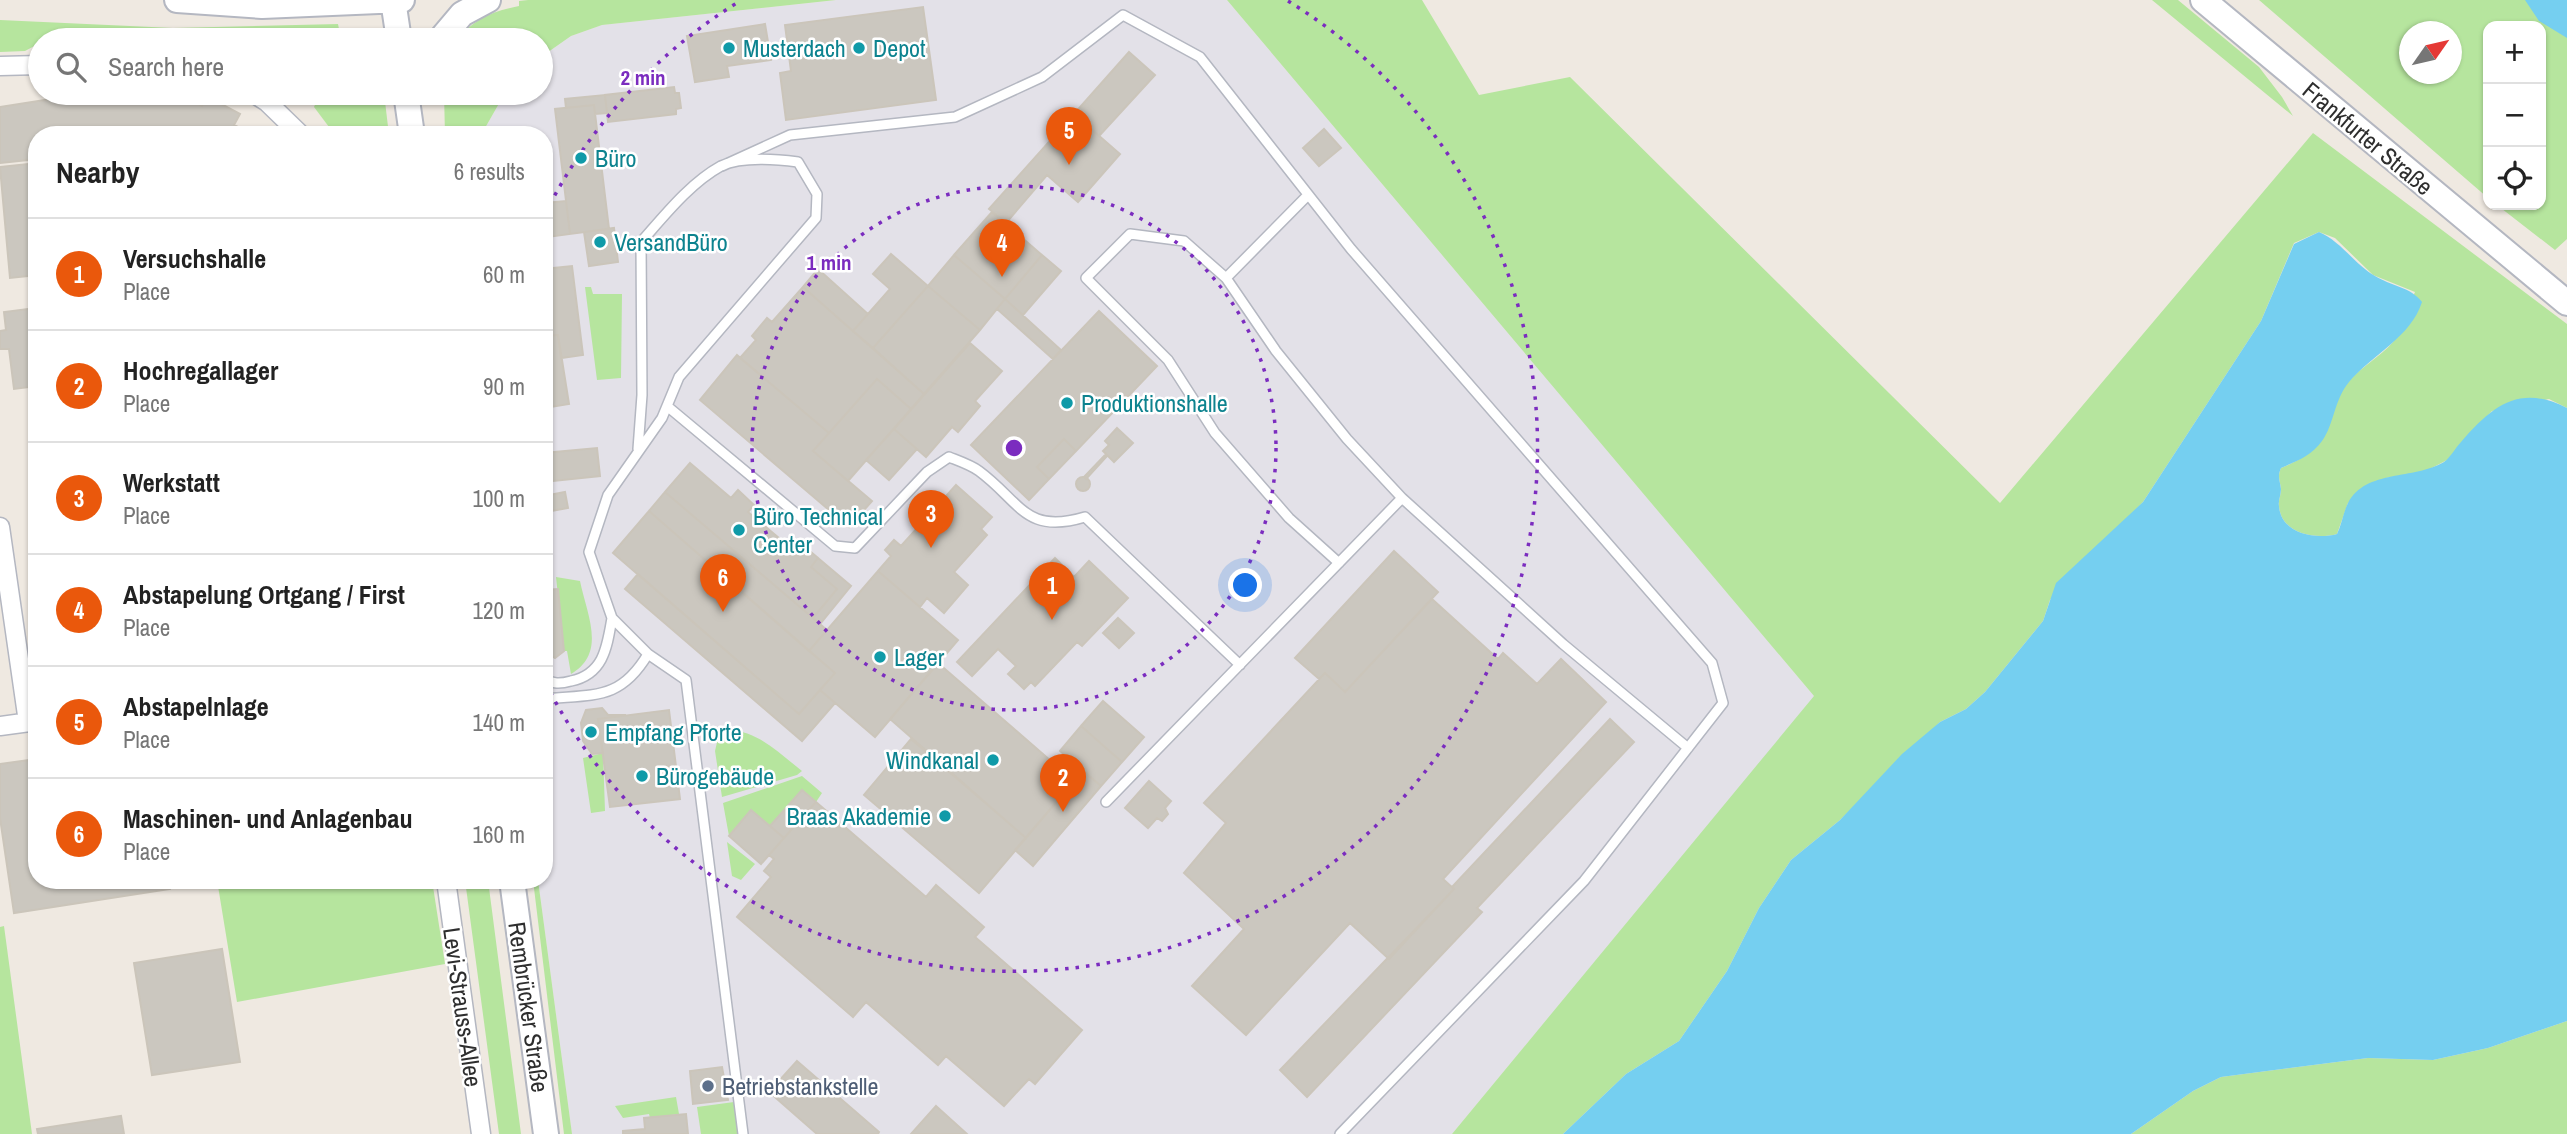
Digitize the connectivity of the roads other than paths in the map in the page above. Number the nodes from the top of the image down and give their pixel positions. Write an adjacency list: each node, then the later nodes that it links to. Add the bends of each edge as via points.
1 (177, 0): 2 (main road, via 262,6)
2 (393, 0): 3 (main road); 6 (main road)
3 (402, 0)
4 (488, 0): 7 (main road, via 462,14)
5 (2203, 0): 19 (main road, Frankfurter Straße)
6 (397, 28)
7 (450, 28)
8 (28, 65): 9 (street)
9 (0, 66)
10 (270, 105): 13 (street)
11 (408, 105): 14 (main road)
12 (423, 105): 15 (main road)
13 (292, 126)
14 (411, 126)
15 (421, 126)
16 (722, 166): 17 (lane, via 790,135 955,117 1042,77 1123,15 1200,57); 20 (lane, via 771,158 798,162 817,194 816,218 678,377); 21 (lane, via 677,201 641,242)
17 (1308, 195): 18 (lane); 33 (lane, via 1712,663 1723,703)
18 (1226, 278): 22 (lane, via 1331,420); 24 (lane, via 1184,241 1130,234 1086,278 1168,360 1215,433 1290,518)
19 (2567, 303)
20 (667, 405): 21 (lane); 27 (lane, via 835,546 855,548 927,472 949,457 978,470 1032,519 1062,524 1085,517)
21 (641, 445): 25 (lane, via 608,495 589,552)
22 (1402, 498): 24 (lane); 33 (lane, via 1563,644)
23 (0, 527): 29 (street)
24 (1339, 563): 27 (lane)
25 (612, 618): 26 (lane); 28 (lane, via 599,666 571,681)
26 (648, 654): 30 (lane, via 636,674 612,692); 39 (lane, via 686,680)
27 (1240, 665): 34 (lane)
28 (553, 684)
29 (28, 698)
30 (553, 698)
31 (28, 722): 32 (street)
32 (0, 726)
33 (1688, 748): 40 (lane, via 1584,881)
34 (1106, 802)
35 (447, 889): 37 (street, Levi-Strauss-Allee)
36 (513, 889): 38 (main road, Rembrücker Straße)
37 (481, 1134)
38 (546, 1134)
39 (743, 1134)
40 (1340, 1134)

